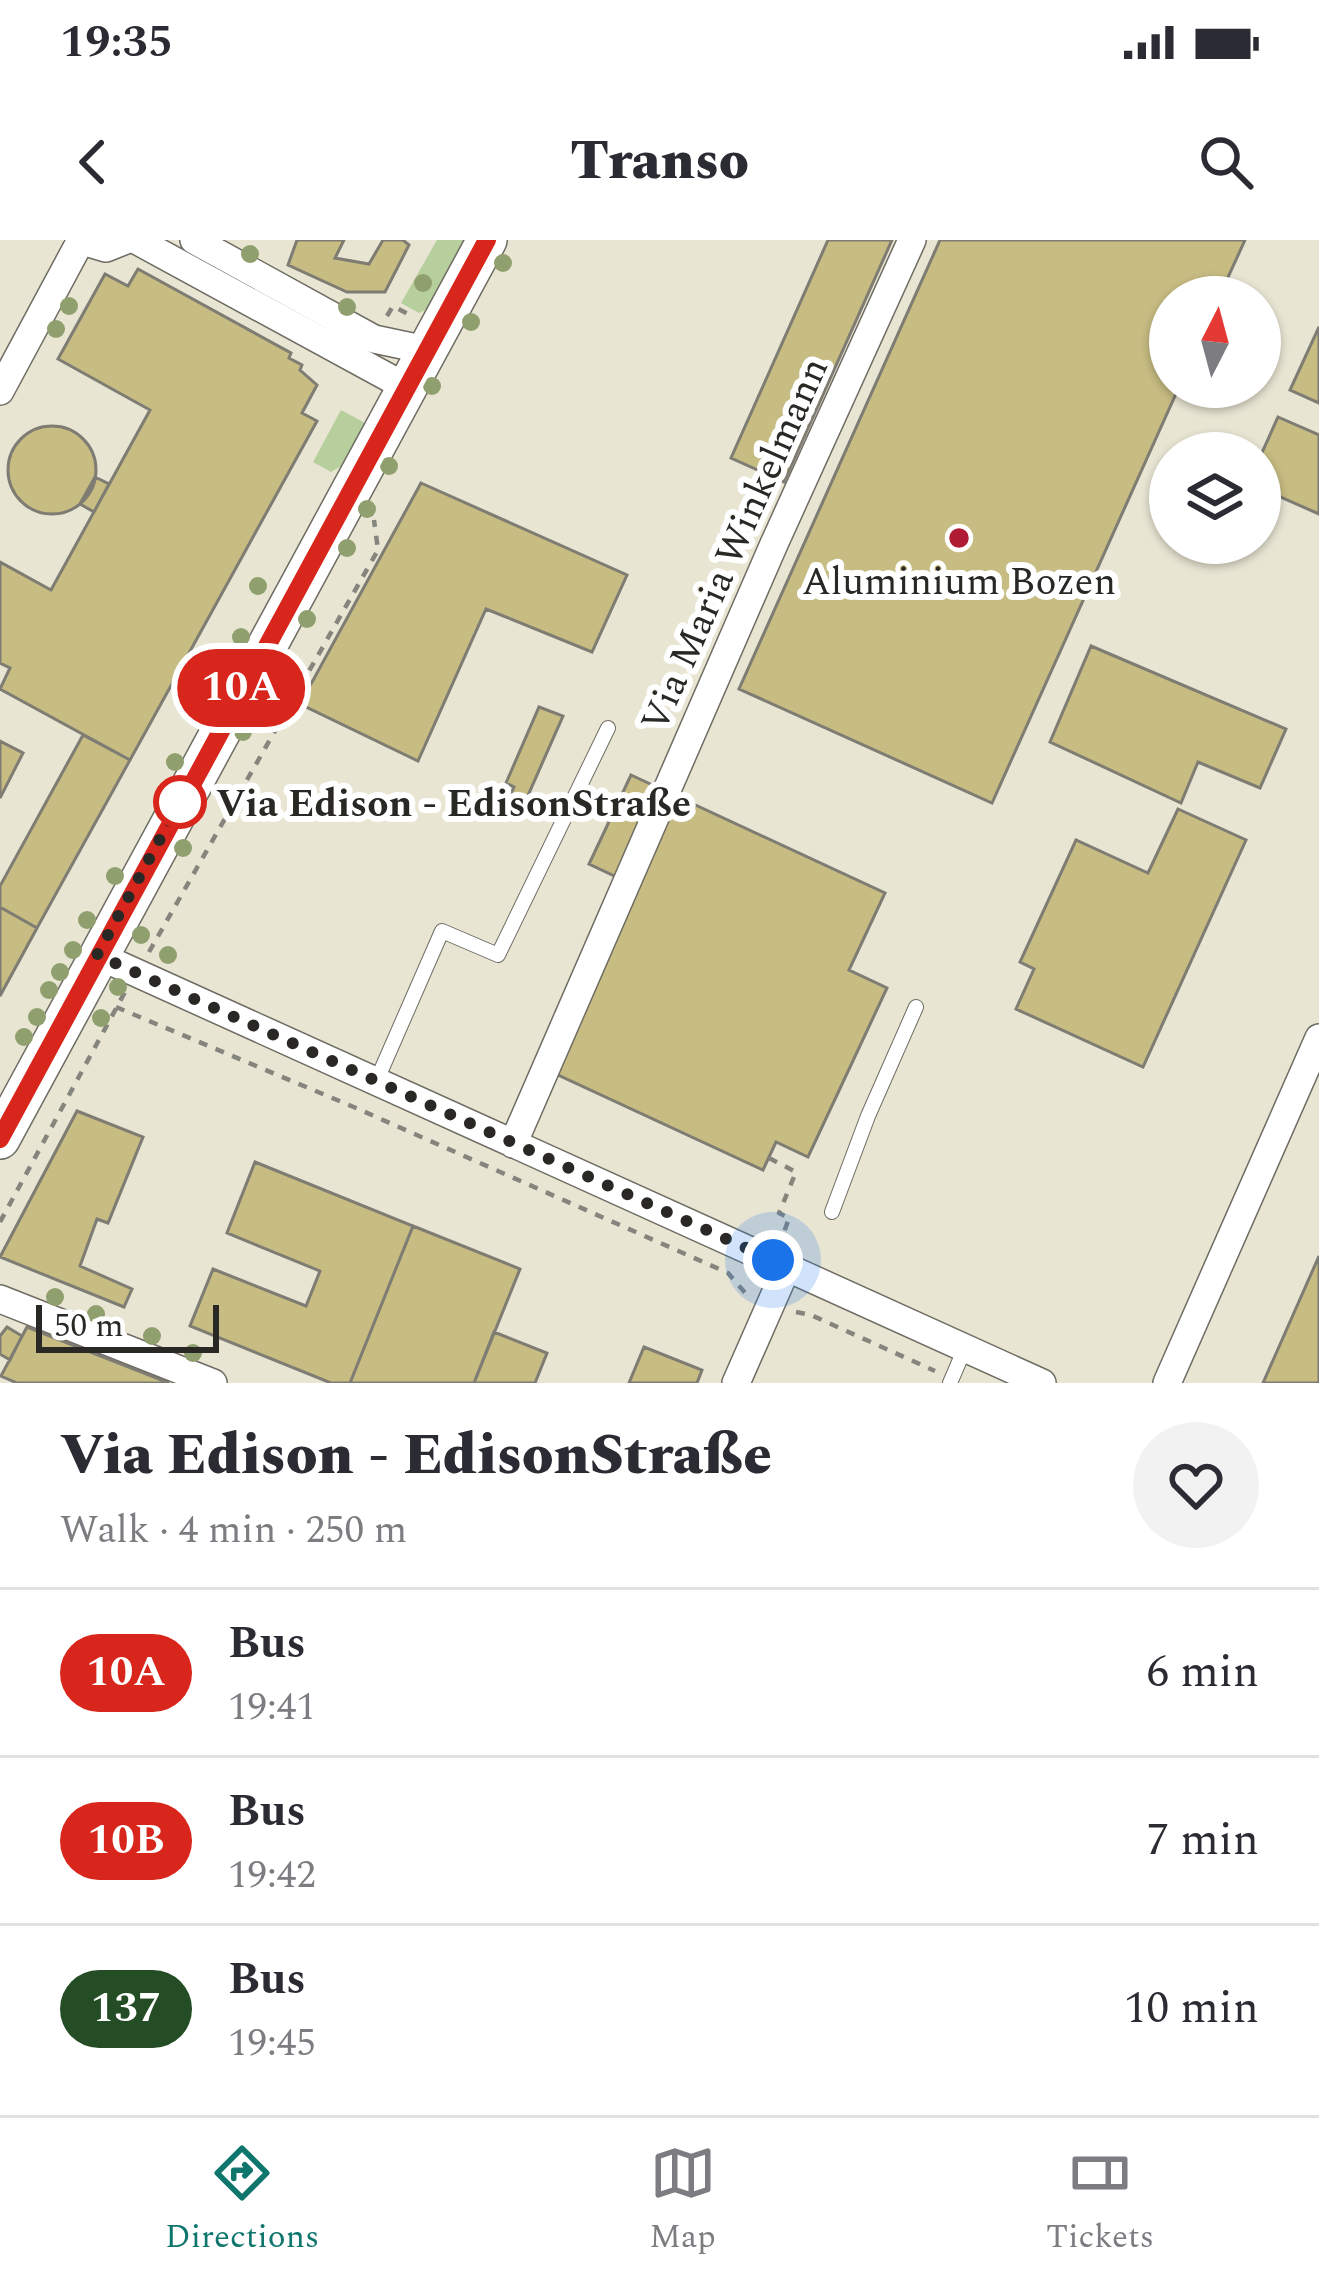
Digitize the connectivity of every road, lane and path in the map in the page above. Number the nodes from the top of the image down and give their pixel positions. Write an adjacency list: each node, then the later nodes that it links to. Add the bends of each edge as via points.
1 (131, 240): 5 (street, via 106,248); 8 (street)
2 (194, 240): 7 (street, via 374,339)
3 (487, 240): 7 (main road)
4 (912, 240): 19 (street, Via Maria Winkelmann)
5 (80, 241): 9 (street)
6 (382, 326): 7 (path, via 393,306)
7 (420, 334): 8 (main road)
8 (406, 387): 12 (main road)
9 (0, 391)
10 (376, 501): 13 (path, via 378,550)
11 (608, 728): 17 (lane, via 498,955 442,931)
12 (97, 955): 13 (street); 18 (main road)
13 (136, 974): 14 (path); 17 (street)
14 (116, 1007): 23 (path); 26 (path, via 728,1273)
15 (916, 1007): 21 (lane)
16 (1319, 1039): 32 (street)
17 (376, 1082): 19 (street)
18 (0, 1139)
19 (514, 1144): 24 (street)
20 (769, 1158): 22 (path, via 796,1172 779,1214)
21 (832, 1212)
22 (789, 1218)
23 (0, 1222)
24 (787, 1267): 26 (street); 27 (street)
25 (0, 1299): 29 (street)
26 (769, 1307): 28 (path, via 811,1315); 30 (street)
27 (965, 1348): 28 (lane); 31 (street)
28 (951, 1381)
29 (213, 1383)
30 (736, 1383)
31 (1042, 1383)
32 (1167, 1383)

